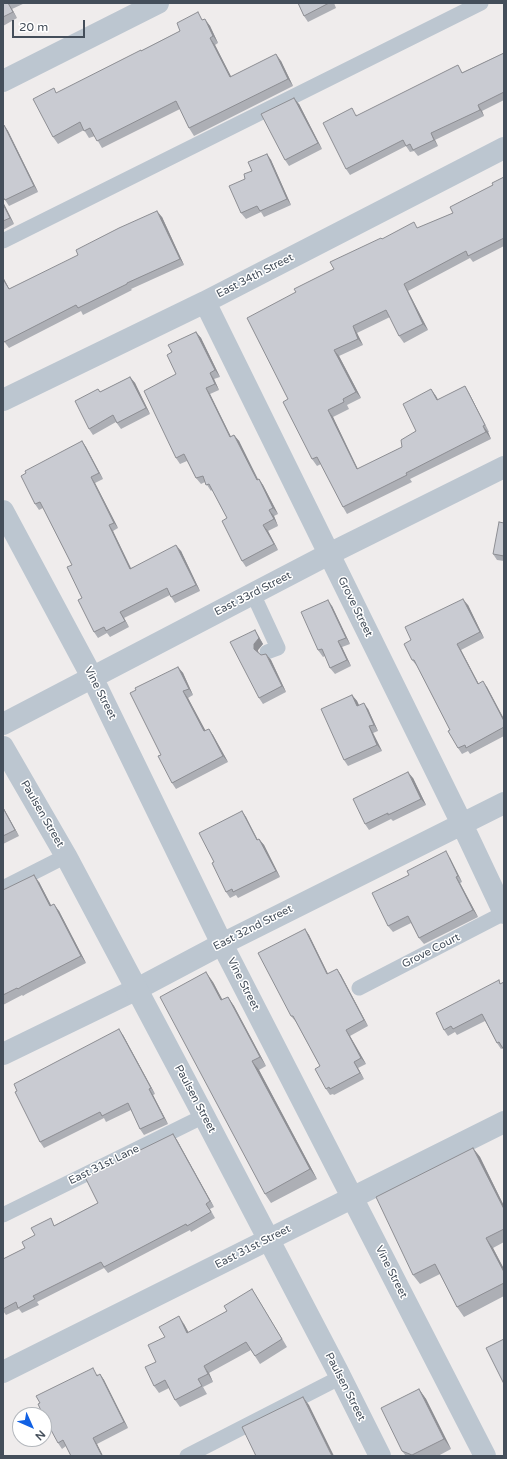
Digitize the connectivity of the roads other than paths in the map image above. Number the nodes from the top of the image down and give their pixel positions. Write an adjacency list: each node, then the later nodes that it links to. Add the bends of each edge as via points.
1 (158, 3): 3 (street)
2 (481, 3): 5 (lane)
3 (3, 81)
4 (504, 148): 6 (street, East 34th Street)
5 (3, 242)
6 (205, 302): 7 (street, East 34th Street); 10 (street, Grove Street)
7 (3, 400)
8 (504, 468): 10 (street, East 33rd Street)
9 (3, 511): 13 (street, Vine Street)
10 (329, 554): 11 (street, East 33rd Street); 17 (street, Grove Street)
11 (253, 594): 12 (lane, via 278,648); 13 (street, East 33rd Street)
12 (267, 652)
13 (92, 677): 14 (street, East 33rd Street); 21 (street, Vine Street)
14 (3, 724)
15 (3, 747): 18 (street, Paulsen Street)
16 (504, 803): 17 (street, East 32nd Street)
17 (462, 824): 20 (street, Grove Street); 21 (street, East 32nd Street)
18 (66, 856): 19 (lane); 23 (street, Paulsen Street)
19 (3, 888)
20 (504, 913): 22 (lane, Grove Court)
21 (222, 944): 23 (street, East 32nd Street); 27 (street, Vine Street)
22 (359, 988)
23 (137, 989): 24 (street, East 32nd Street); 25 (street, Paulsen Street)
24 (3, 1054)
25 (204, 1116): 28 (lane, East 31st Lane); 29 (street, Paulsen Street)
26 (504, 1122): 27 (street, East 31st Street)
27 (353, 1197): 29 (street, East 31st Street); 34 (street, Vine Street)
28 (3, 1215)
29 (268, 1239): 30 (street, East 31st Street); 31 (street, Paulsen Street)
30 (3, 1372)
31 (341, 1377): 32 (lane); 33 (street, Paulsen Street)
32 (187, 1456)
33 (380, 1456)
34 (485, 1456)

